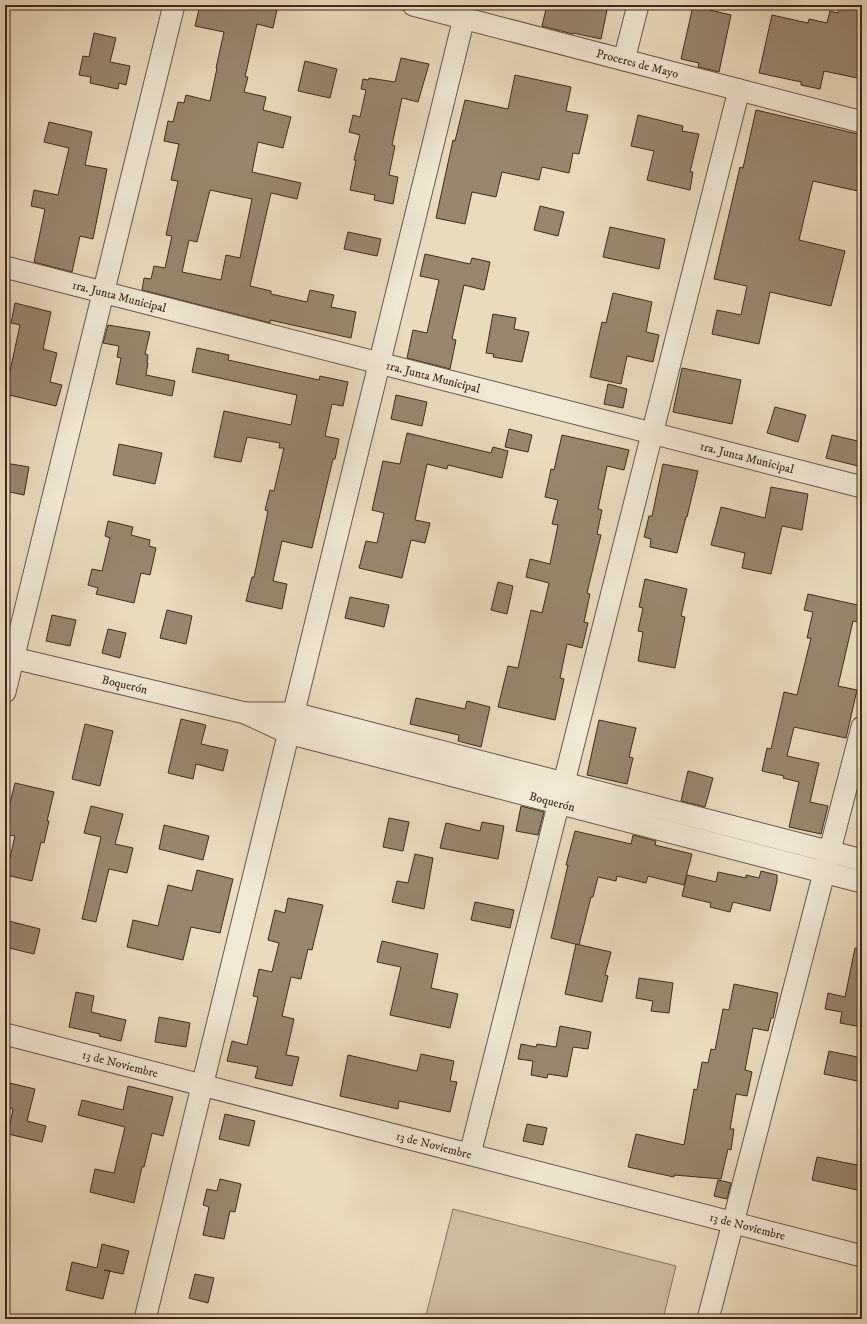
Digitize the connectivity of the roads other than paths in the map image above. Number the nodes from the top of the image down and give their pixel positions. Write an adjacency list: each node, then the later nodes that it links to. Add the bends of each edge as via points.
1 (174, 5): 9 (street)
2 (413, 5): 4 (street, Proceres de Mayo)
3 (638, 5): 5 (street)
4 (464, 18): 5 (street, Proceres de Mayo); 10 (street)
5 (624, 60): 6 (street, Proceres de Mayo)
6 (739, 90): 7 (street, Proceres de Mayo); 11 (street)
7 (862, 122)
8 (5, 267): 9 (street, 1ra. Junta Municipal)
9 (103, 292): 10 (street, 1ra. Junta Municipal); 13 (street)
10 (379, 363): 11 (street, 1ra. Junta Municipal); 15 (street)
11 (652, 434): 12 (street, 1ra. Junta Municipal); 17 (street)
12 (862, 488)
13 (9, 657): 14 (street); 15 (street, Boquerón)
14 (5, 692)
15 (290, 723): 17 (street, Boquerón); 18 (street, Boquerón); 24 (street)
16 (862, 727): 19 (street)
17 (564, 783): 18 (street); 19 (street, Boquerón)
18 (559, 803): 21 (street, Boquerón); 25 (street)
19 (830, 851): 20 (street, Boquerón); 21 (street)
20 (862, 860)
21 (824, 872): 22 (street, Boquerón); 26 (street)
22 (862, 882)
23 (5, 1034): 24 (street, 13 de Noviembre)
24 (202, 1085): 25 (street, 13 de Noviembre); 28 (street)
25 (470, 1154): 26 (street, 13 de Noviembre)
26 (733, 1222): 27 (street, 13 de Noviembre); 29 (street)
27 (862, 1256)
28 (145, 1319)
29 (708, 1319)

